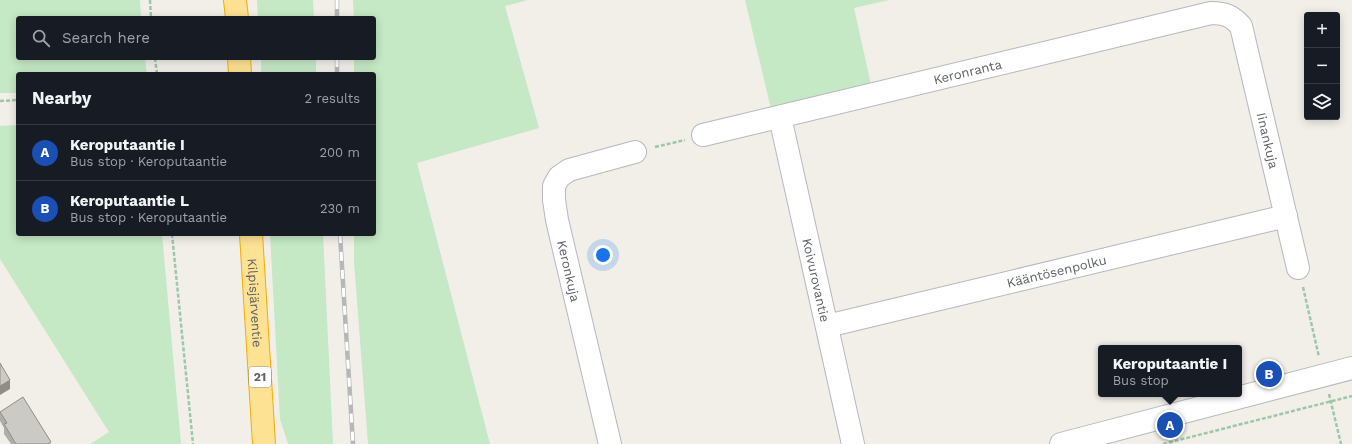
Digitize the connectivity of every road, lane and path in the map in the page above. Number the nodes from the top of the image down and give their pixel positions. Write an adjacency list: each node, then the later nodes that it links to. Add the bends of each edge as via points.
1 (150, 0): 3 (path)
2 (235, 0): 4 (highway)
3 (152, 16)
4 (237, 16)
5 (1232, 17): 12 (street, Keronranta, via 1222,13 1211,13); 15 (street, Iinankuja, via 1242,26)
6 (155, 60): 8 (path)
7 (239, 60): 9 (highway)
8 (157, 72)
9 (240, 72)
10 (16, 100): 11 (path)
11 (0, 101)
12 (780, 117): 13 (street, Keronranta); 19 (street, Koivurovantie)
13 (703, 135): 14 (path)
14 (635, 152): 25 (street, Keronkuja, via 569,170 559,177 554,186 557,220)
15 (1286, 216): 18 (street, Iinankuja); 19 (street, Kääntösenpolku)
16 (172, 236): 23 (path)
17 (250, 236): 24 (highway, Kilpisjärventie / 21)
18 (1298, 268)
19 (827, 326): 26 (street, Koivurovantie)
20 (1352, 368): 22 (street)
21 (1352, 396): 28 (path)
22 (1101, 439): 27 (street)
23 (193, 444)
24 (264, 444)
25 (610, 444)
26 (853, 444)
27 (1061, 444)
28 (1163, 444)

